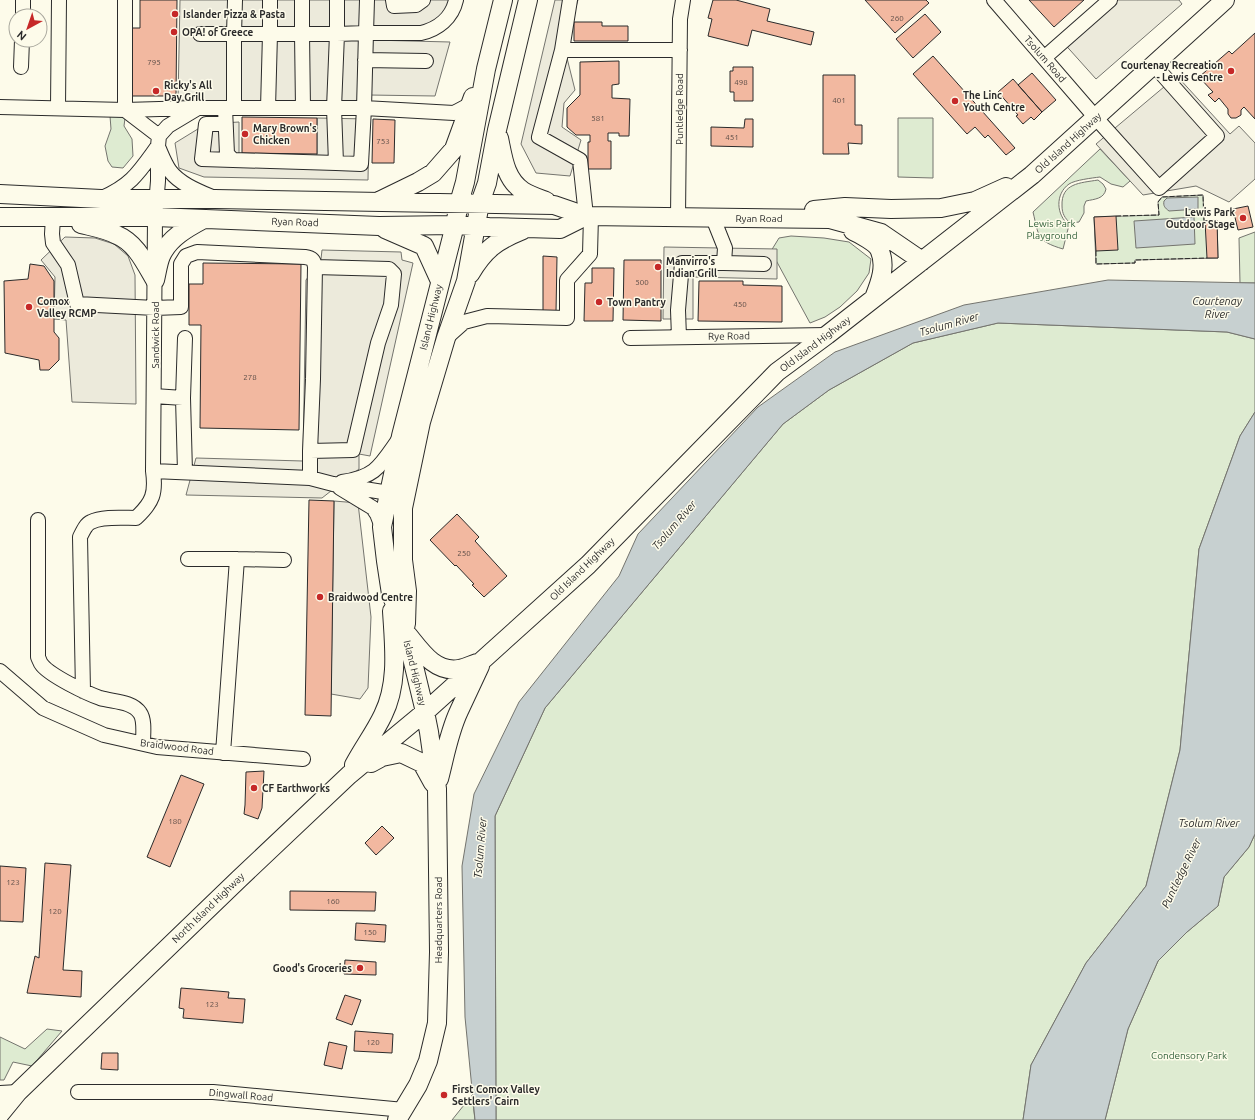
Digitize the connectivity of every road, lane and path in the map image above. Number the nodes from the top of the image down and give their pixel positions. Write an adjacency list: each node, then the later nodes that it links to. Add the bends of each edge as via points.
1 (59, 0): 35 (street)
2 (125, 0): 42 (street)
3 (235, 0): 20 (street)
4 (270, 0): 21 (street)
5 (302, 0): 22 (street)
6 (337, 0): 23 (street)
7 (367, 0): 18 (street)
8 (393, 0): 9 (street, via 394,6 416,5)
9 (423, 0)
10 (456, 0): 18 (street, via 452,12 442,24 429,31)
11 (503, 0): 32 (main road, Island Highway)
12 (570, 0): 25 (street)
13 (683, 0): 26 (street, Puntledge Road)
14 (994, 0): 27 (street, Tsolum Road)
15 (1110, 0): 27 (street)
16 (529, 1): 45 (main road, Island Highway)
17 (1221, 1): 30 (main road, Old Island Highway)
18 (366, 33): 23 (street); 28 (street)
19 (200, 34): 20 (street)
20 (234, 34): 21 (street); 37 (street)
21 (270, 34): 22 (street); 38 (street)
22 (302, 34): 23 (street); 39 (street)
23 (337, 34): 40 (street)
24 (22, 48): 31 (street)
25 (562, 50): 26 (street); 58 (street, via 539,137 580,160)
26 (680, 50): 61 (street, Puntledge Road)
27 (1044, 58): 43 (street, Tsolum Road)
28 (365, 60): 29 (street); 41 (street)
29 (426, 61)
30 (1154, 65): 43 (main road, Old Island Highway); 43 (street, Tsolum Road, via 1218,136 1159,188)
31 (21, 67)
32 (486, 69): 33 (main road); 55 (main road, Island Highway)
33 (469, 105): 41 (street, via 454,113); 54 (main road, via 454,149 433,173)
34 (0, 107): 35 (street)
35 (58, 107): 42 (street)
36 (198, 108): 37 (street); 42 (street); 46 (street, via 168,126)
37 (229, 108): 38 (street); 44 (street)
38 (268, 108): 39 (street)
39 (303, 108): 40 (street)
40 (334, 108): 41 (street); 48 (street)
41 (364, 108): 48 (street, via 361,164)
42 (125, 110): 46 (street)
43 (1096, 118): 49 (main road, Old Island Highway)
44 (225, 124): 47 (street, via 226,154); 47 (street, via 206,124 202,159)
45 (497, 130): 56 (main road, Island Highway, via 487,183); 57 (main road, via 504,163 511,180 523,191)
46 (159, 141): 51 (street, via 133,180); 52 (street, Sandwick Road); 53 (street, via 170,171 193,189)
47 (233, 160): 48 (street)
48 (336, 163)
49 (1032, 175): 63 (main road, via 975,201 941,208 844,207); 70 (main road, Old Island Highway)
50 (0, 194): 51 (main road, Ryan Road)
51 (101, 199): 52 (main road, Ryan Road)
52 (157, 199): 53 (main road, Ryan Road); 60 (street, Sandwick Road)
53 (215, 199): 54 (main road, Ryan Road)
54 (376, 202): 55 (main road, Ryan Road)
55 (459, 202): 56 (main road, Ryan Road); 66 (main road, Island Highway)
56 (480, 203): 57 (main road, Ryan Road); 68 (main road, Island Highway)
57 (554, 205): 58 (main road, Ryan Road)
58 (589, 216): 61 (main road, Ryan Road); 69 (main road, Ryan Road, via 560,228); 82 (street, via 590,254 567,280 567,318 486,316 464,322)
59 (0, 217): 62 (main road, Ryan Road)
60 (155, 217): 62 (main road, Ryan Road); 64 (main road, Ryan Road); 74 (street, Sandwick Road)
61 (678, 217): 63 (main road, Ryan Road)
62 (53, 218): 74 (main road, via 117,234 136,250); 78 (street, via 53,242 68,264 77,304)
63 (713, 218): 65 (main road, Ryan Road); 71 (street, via 724,248)
64 (204, 219): 67 (main road, Ryan Road); 74 (main road, via 186,229 169,244 162,255)
65 (830, 219): 70 (main road, Ryan Road, via 881,233); 77 (main road, via 861,235 879,248 882,262 881,280)
66 (455, 225): 67 (main road, Ryan Road); 68 (main road, Ryan Road); 75 (main road, Island Highway)
67 (379, 226): 75 (main road, via 424,246)
68 (476, 227): 69 (main road, Ryan Road); 76 (main road, Island Highway)
69 (527, 228): 76 (main road, via 505,237 492,246 480,258)
70 (922, 261): 77 (main road, Old Island Highway)
71 (724, 263): 72 (street); 80 (street, via 682,263)
72 (764, 264)
73 (315, 267): 78 (street, via 314,262 306,257 196,252 186,256 181,264 180,307); 87 (street); 87 (street, via 389,269 394,278 391,305 378,342 353,450)
74 (154, 280): 78 (street, Sandwick Road)
75 (440, 281): 86 (main road, Island Highway)
76 (466, 281): 82 (main road, Island Highway)
77 (874, 298): 79 (main road, Old Island Highway)
78 (155, 308): 84 (street, Sandwick Road)
79 (827, 335): 80 (street, Rye Road); 101 (main road, Old Island Highway, via 778,372 588,565)
80 (678, 337): 83 (street, Rye Road)
81 (185, 338): 85 (street)
82 (446, 338): 93 (main road, Island Highway, via 421,422)
83 (630, 338)
84 (154, 396): 85 (street); 88 (street, Sandwick Road)
85 (183, 398): 89 (street)
86 (401, 436): 91 (street, via 382,463 367,476); 92 (main road, Island Highway)
87 (310, 451): 90 (street)
88 (153, 471): 89 (street); 103 (street, Sandwick Road, via 155,484 152,498 147,508 136,518 102,519 91,522 80,537)
89 (185, 472): 90 (street)
90 (310, 478): 91 (street)
91 (333, 484): 92 (street); 95 (street, via 373,508)
92 (389, 492): 93 (street); 95 (main road, Island Highway)
93 (403, 508): 100 (main road, Island Highway)
94 (38, 520): 103 (street, via 38,657 50,673)
95 (382, 527): 99 (main road, Island Highway)
96 (188, 559): 97 (street)
97 (237, 559): 98 (street); 106 (street)
98 (284, 560)
99 (391, 594): 100 (main road, Island Highway); 108 (main road, via 394,662 390,696 384,714)
100 (406, 633): 101 (main road, via 432,663 443,668 459,669); 104 (main road, Island Highway)
101 (482, 661): 104 (main road, Old Island Highway); 109 (main road, via 455,721)
102 (0, 671): 105 (street, Braidwood Road, via 43,708 104,735)
103 (83, 691): 105 (street, via 125,704 140,713)
104 (425, 712): 108 (main road, North Island Highway); 109 (main road, Headquarters Road)
105 (143, 743): 106 (street, Braidwood Road)
106 (223, 753): 107 (street, Braidwood Road)
107 (303, 758)
108 (348, 775): 109 (main road, via 382,757 401,753 422,763); 110 (main road, North Island Highway)
109 (437, 789): 114 (main road, Headquarters Road, via 437,1023 428,1061)
110 (18, 1092): 112 (street); 113 (main road, North Island Highway)
111 (78, 1092): 114 (street, Dingwall Road, via 213,1092)
112 (0, 1093)
113 (0, 1114)
114 (401, 1115)

